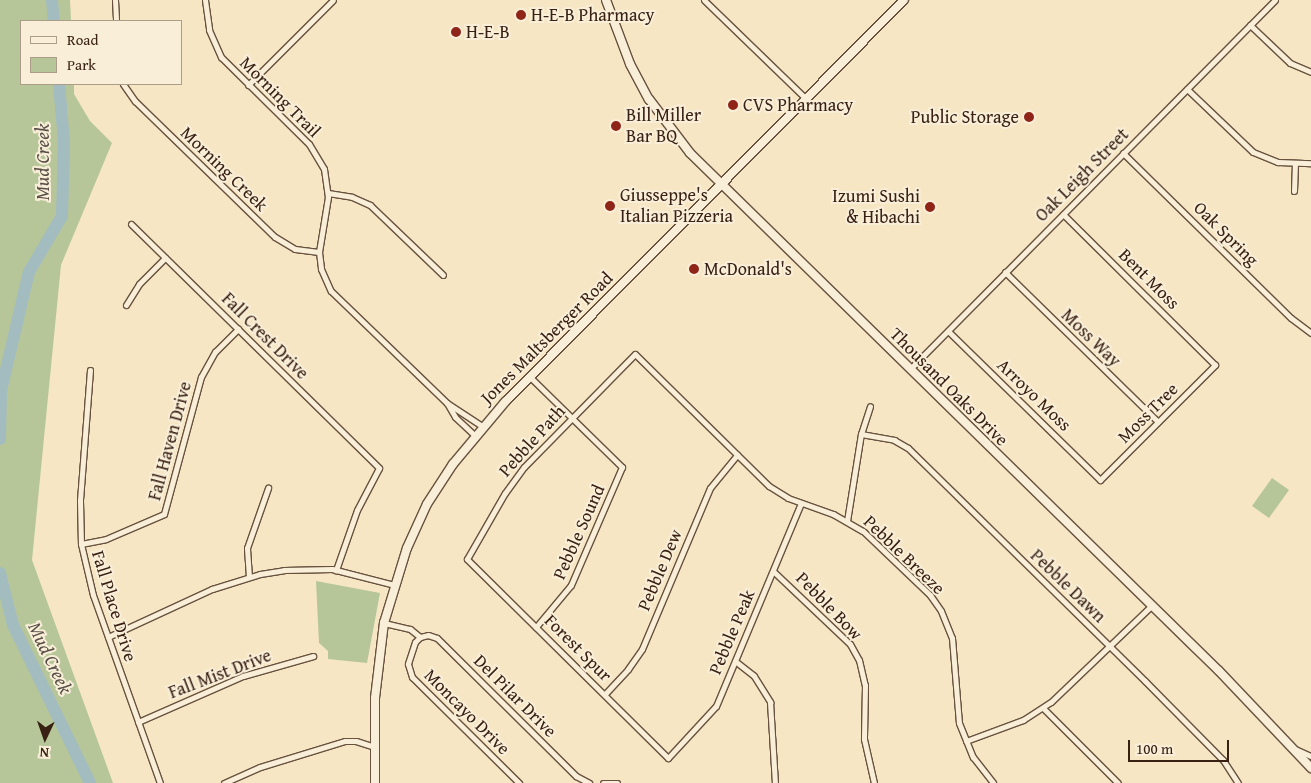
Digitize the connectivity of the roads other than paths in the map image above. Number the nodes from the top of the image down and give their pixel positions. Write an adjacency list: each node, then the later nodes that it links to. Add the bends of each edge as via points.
1 (115, 0): 8 (street)
2 (205, 0): 12 (street, Morning Trail, via 207,21 216,48)
3 (332, 0): 12 (street)
4 (606, 0): 18 (main road, Thousand Oaks Drive, via 623,50 649,99 690,153)
5 (704, 0): 14 (street)
6 (904, 0): 14 (main road, Jones Maltsberger Road)
7 (1275, 0): 9 (street, Oak Leigh Street)
8 (116, 20)
9 (1250, 25): 10 (street, via 1290,63); 13 (street, Oak Leigh Street)
10 (1311, 72)
11 (124, 85): 23 (street, Morning Creek, via 135,101 275,237 295,249)
12 (248, 85): 20 (street, Morning Trail, via 314,151 324,169)
13 (1187, 89): 15 (street, Oak Leigh Street); 16 (street, via 1253,152 1271,160)
14 (806, 99): 18 (main road, Jones Maltsberger Road)
15 (1123, 153): 21 (street, Oak Leigh Street); 30 (street, Oak Spring, via 1291,318)
16 (1295, 163): 17 (street); 19 (street)
17 (1311, 164)
18 (721, 184): 34 (main road, Thousand Oaks Drive); 35 (main road, Jones Maltsberger Road)
19 (1294, 191)
20 (328, 193): 23 (street, Morning Trail); 26 (street, via 352,197 370,205)
21 (1063, 214): 25 (street, Oak Leigh Street); 32 (street, Bent Moss)
22 (131, 224): 24 (street, Fall Crest Drive)
23 (319, 252): 36 (street, Morning Trail, via 324,276 336,297)
24 (165, 258): 27 (street, via 139,284); 28 (street, Fall Crest Drive)
25 (1005, 272): 29 (street, Oak Leigh Street); 39 (street, Moss Way)
26 (443, 275)
27 (126, 305)
28 (238, 329): 48 (street, Fall Haven Drive, via 215,352 201,377 164,514 106,539); 50 (street, Fall Crest Drive, via 379,468 357,510)
29 (948, 330): 34 (street, Oak Leigh Street); 44 (street, Arroyo Moss)
30 (1311, 333)
31 (635, 354): 38 (street, Pebble Path); 43 (street, Pebble Breeze)
32 (1215, 364): 39 (street, Moss Tree)
33 (90, 370): 48 (street, Fall Place Drive, via 80,501)
34 (910, 370): 54 (main road, Thousand Oaks Drive)
35 (530, 377): 38 (street); 40 (main road, Jones Maltsberger Road)
36 (447, 403): 40 (street, Morning Trail); 42 (street, Morning Trail, via 455,417)
37 (870, 406): 41 (street)
38 (571, 418): 49 (street, Pebble Path, via 532,458 505,493); 56 (street, Pebble Sound, via 622,467 571,585)
39 (1158, 422): 44 (street, Moss Tree)
40 (482, 426): 42 (main road, Jones Maltsberger Road)
41 (861, 434): 47 (street); 59 (street, Pebble Dawn, via 894,440 908,448)
42 (474, 436): 53 (main road, Jones Maltsberger Road, via 427,504)
43 (737, 455): 46 (street, Pebble Breeze, via 769,486); 62 (street, Pebble Dew, via 710,488 642,649)
44 (1100, 480)
45 (268, 488): 52 (street, via 247,548)
46 (801, 503): 47 (street, Pebble Breeze); 51 (street, Pebble Peak)
47 (847, 521): 65 (street, Pebble Breeze, via 875,541 930,595 941,611 952,638 956,707)
48 (81, 544): 57 (street, Fall Place Drive, via 86,572)
49 (467, 559): 56 (street, Forest Spur)
50 (336, 570): 52 (street, via 284,570); 53 (street)
51 (773, 571): 61 (street, Pebble Peak); 79 (street, Pebble Bow, via 856,653 864,679 864,739)
52 (249, 576): 57 (street, via 212,589)
53 (395, 585): 55 (main road, Jones Maltsberger Road)
54 (1152, 605): 59 (street); 67 (main road, Thousand Oaks Drive)
55 (384, 623): 58 (street, via 410,628); 66 (main road, Jones Maltsberger Road, via 377,673)
56 (536, 627): 62 (street, Forest Spur)
57 (108, 637): 64 (street, Fall Place Drive)
58 (420, 637): 74 (street, Moncayo Drive, via 415,642 408,664 412,676); 75 (street, Del Pilar Drive, via 428,634 437,638 576,776)
59 (1109, 646): 63 (street); 82 (street, Pebble Dawn, via 1222,760)
60 (313, 656): 64 (street, Fall Mist Drive, via 243,676)
61 (735, 661): 69 (street, Pebble Peak, via 712,712); 78 (street, via 754,676 770,702)
62 (605, 694): 69 (street, Forest Spur)
63 (1043, 708): 65 (street, via 1023,720); 81 (street)
64 (138, 722): 71 (street, Fall Place Drive)
65 (966, 741): 80 (street, Pebble Breeze)
66 (375, 747): 72 (street, via 356,740 346,741 260,767); 73 (main road, Jones Maltsberger Road)
67 (1294, 749): 68 (street); 70 (main road, Thousand Oaks Drive)
68 (1311, 756)
69 (668, 758)
70 (1311, 768)
71 (160, 783)
72 (224, 783)
73 (375, 783)
74 (519, 783)
75 (589, 783)
76 (603, 783): 77 (street)
77 (617, 783)
78 (775, 783)
79 (874, 783)
80 (993, 783)
81 (1118, 783)
82 (1238, 783)

